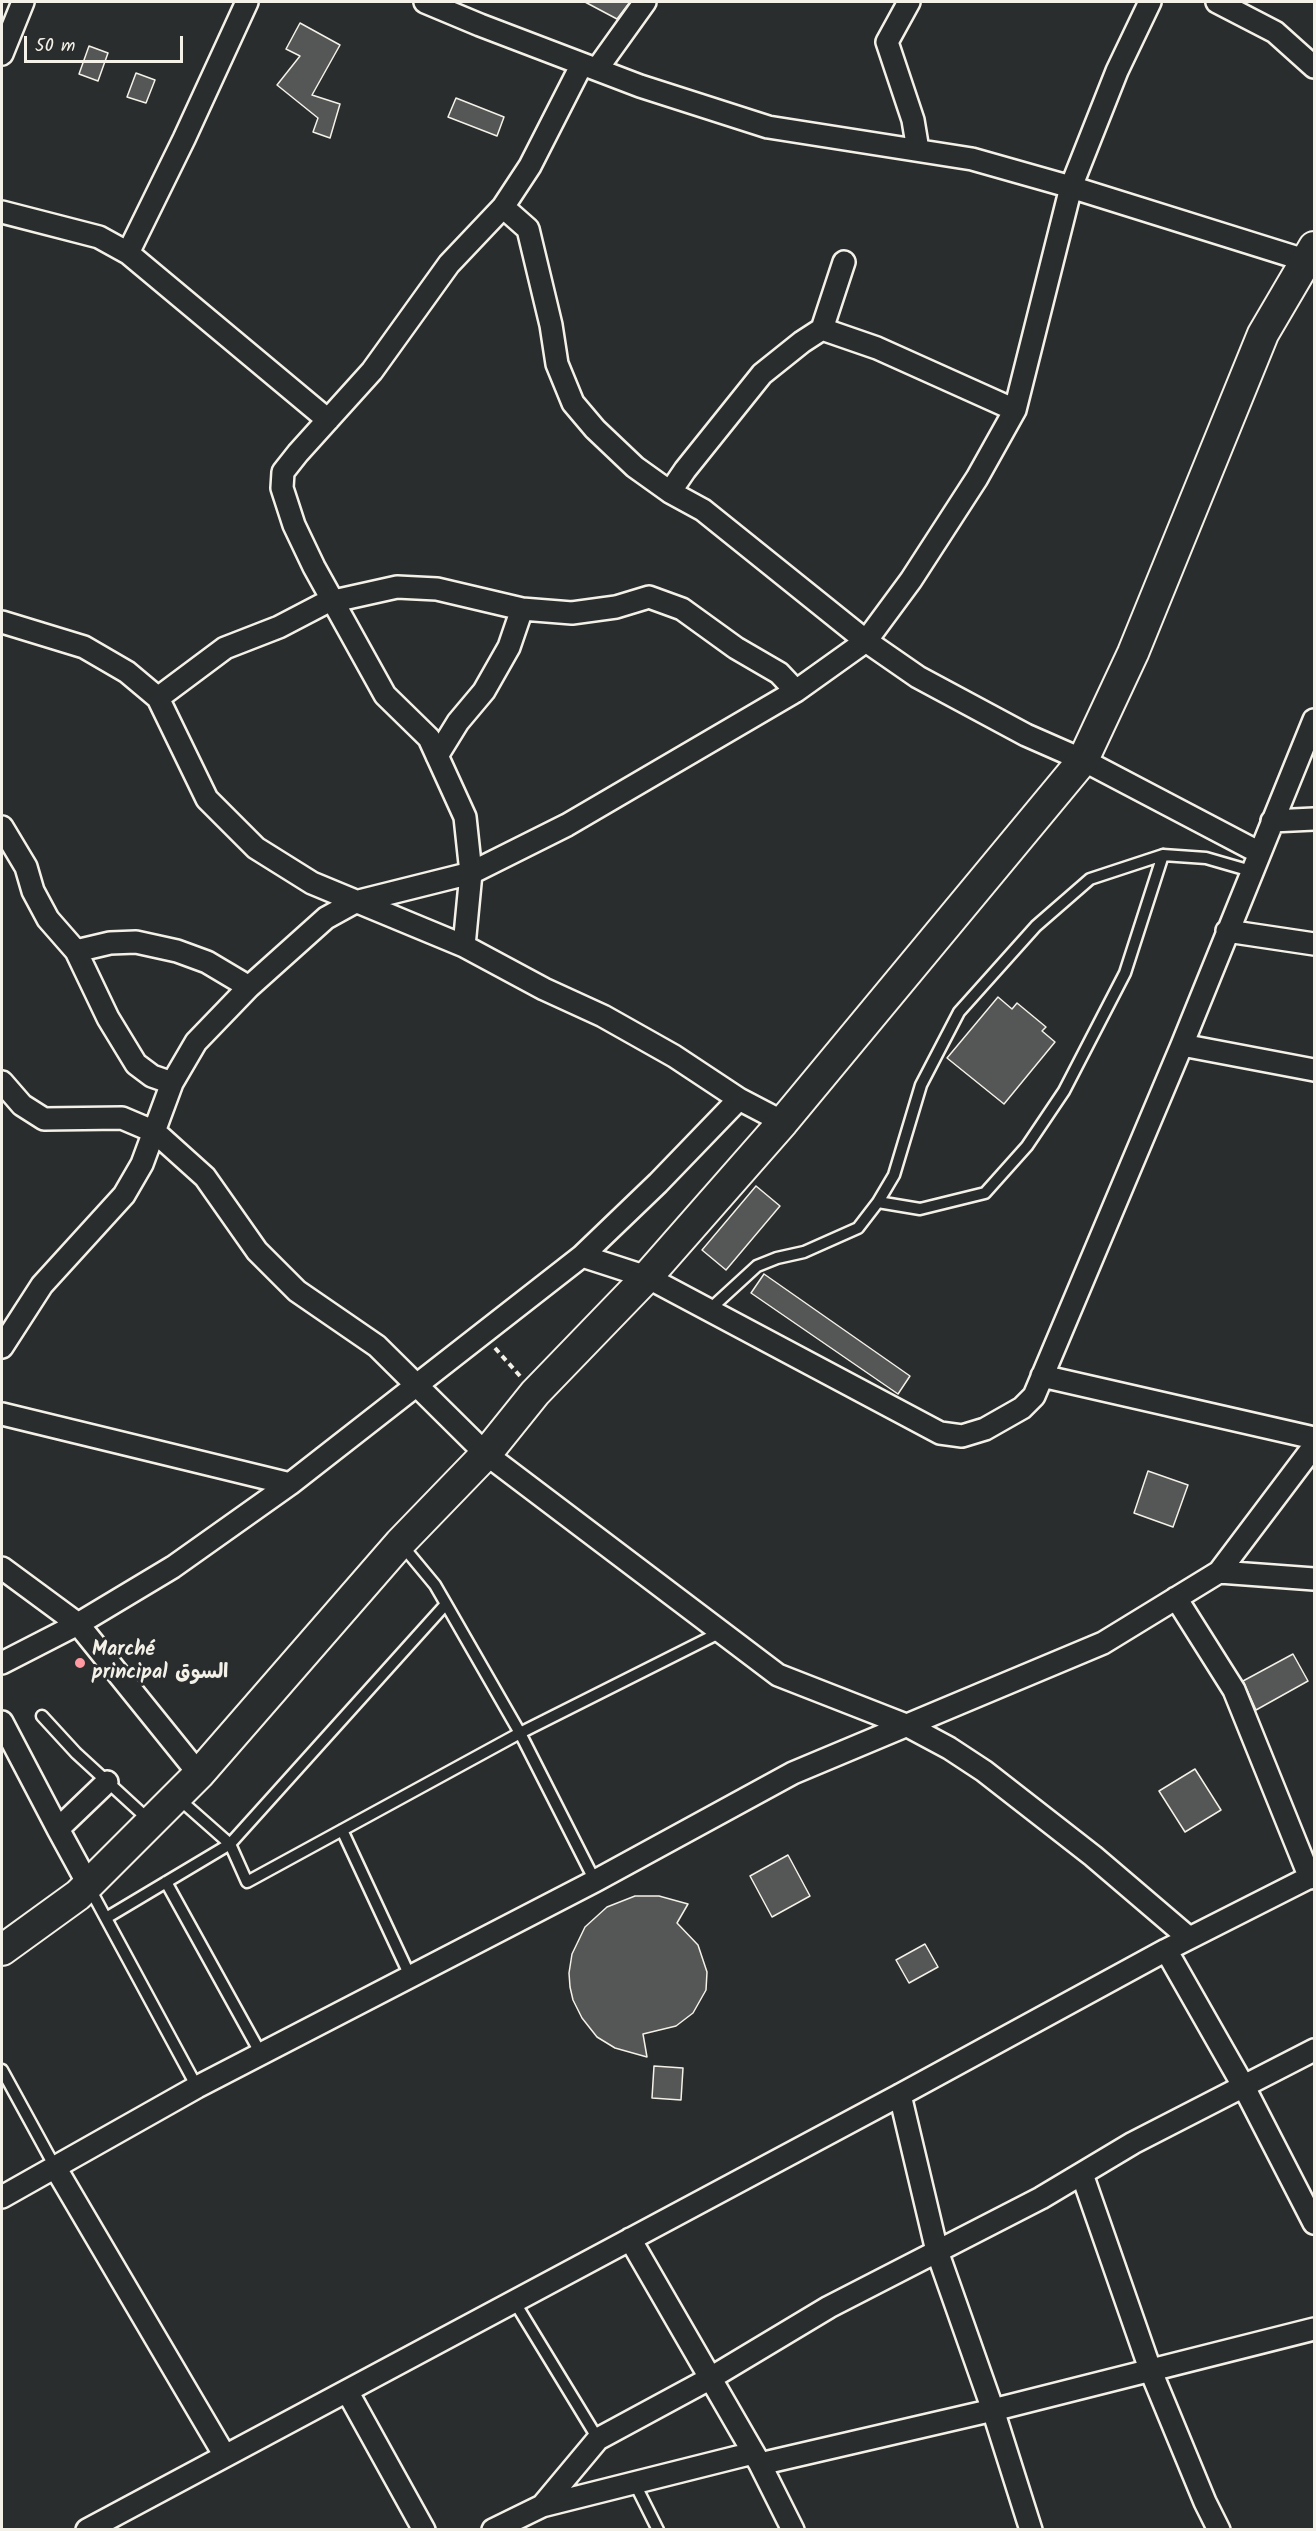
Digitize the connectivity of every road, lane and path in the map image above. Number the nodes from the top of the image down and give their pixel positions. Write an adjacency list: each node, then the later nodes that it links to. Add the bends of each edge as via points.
1 (23, 2): 9 (street)
2 (247, 2): 16 (street)
3 (425, 2): 8 (street)
4 (645, 2): 10 (street)
5 (909, 2): 12 (street, via 887,42 913,120)
6 (1150, 2): 13 (street, via 1117,71)
7 (1217, 2): 11 (street, via 1275,32)
8 (453, 7): 10 (street)
9 (2, 54)
10 (590, 67): 12 (street, via 768,127); 14 (street)
11 (1314, 67)
12 (918, 150): 13 (street, via 972,159)
13 (1071, 187): 17 (street); 20 (street)
14 (503, 207): 21 (street, via 449,264 372,370); 22 (street, via 528,229 557,364 573,403 635,467)
15 (2, 212): 16 (street, via 99,237)
16 (128, 253): 21 (street)
17 (1312, 257): 31 (street, via 1263,334 1133,653)
18 (844, 262): 19 (street)
19 (822, 329): 20 (street, via 877,348); 22 (street, via 762,374)
20 (1015, 410): 26 (street, via 977,478)
21 (328, 420): 23 (street, via 283,472 282,488 294,525)
22 (670, 492): 26 (street, via 703,510)
23 (334, 600): 24 (street, via 397,587 437,589); 28 (street, via 225,648); 30 (street, via 385,695 429,738)
24 (522, 609): 27 (street, via 572,613 649,597 682,609 779,673); 30 (street, via 509,647 484,691)
25 (2, 622): 28 (street, via 84,647 127,672)
26 (866, 641): 27 (street); 31 (street, via 918,677 1026,735)
27 (796, 691): 37 (street, via 567,825)
28 (159, 698): 38 (street, via 207,799 256,848 312,883)
29 (1314, 720): 33 (street)
30 (437, 756): 37 (street, via 465,817)
31 (1083, 760): 36 (street); 49 (street)
32 (1314, 819): 33 (street)
33 (1272, 821): 36 (street)
34 (2, 827): 42 (street, via 26,867 48,920)
35 (1163, 855): 36 (lane); 51 (lane, via 1090,879 1036,926 959,1012 921,1085 894,1175); 51 (lane, via 1125,973 1064,1091 1028,1146 985,1193 920,1209)
36 (1256, 862): 39 (street)
37 (471, 873): 38 (street); 41 (street)
38 (355, 902): 41 (street); 43 (street, via 326,918)
39 (1227, 931): 40 (street); 44 (street)
40 (1314, 944)
41 (464, 946): 48 (street, via 603,1016)
42 (76, 951): 43 (street, via 136,942 207,962); 47 (street, via 108,1018 136,1064 152,1076)
43 (249, 987): 47 (street, via 196,1042)
44 (1182, 1045): 45 (street); 57 (street)
45 (1314, 1070)
46 (2, 1082): 50 (street, via 22,1105 45,1119 122,1118)
47 (172, 1083): 50 (street)
48 (740, 1099): 49 (street); 52 (street)
49 (783, 1122): 53 (street)
50 (155, 1132): 56 (street, via 124,1196 42,1285); 58 (street, via 205,1177 257,1251 297,1291 377,1346)
51 (878, 1202): 54 (lane, via 858,1228 804,1252 757,1266)
52 (582, 1256): 53 (street); 55 (street)
53 (646, 1277): 54 (street); 59 (street)
54 (709, 1310): 57 (street, via 940,1433 962,1436 1006,1418 1034,1396)
55 (483, 1334): 58 (street); 59 (path)
56 (2, 1347)
57 (1042, 1376): 61 (street)
58 (417, 1385): 63 (street); 64 (street)
59 (536, 1393): 63 (street)
60 (2, 1414): 64 (street)
61 (1314, 1438)
62 (1314, 1446): 67 (street)
63 (486, 1454): 65 (street); 72 (street)
64 (290, 1484): 71 (street, via 172,1567)
65 (400, 1543): 70 (lane); 78 (street)
66 (2, 1568): 71 (street)
67 (1219, 1572): 68 (street); 69 (street)
68 (1314, 1579)
69 (1176, 1598): 76 (street, via 1103,1643); 85 (street, via 1234,1690)
70 (446, 1604): 77 (lane); 84 (lane)
71 (78, 1623): 73 (street); 78 (street)
72 (721, 1632): 76 (street, via 778,1675); 77 (lane)
73 (2, 1663)
74 (42, 1716): 79 (lane)
75 (2, 1722): 82 (street)
76 (906, 1725): 86 (street, via 793,1773); 90 (street, via 984,1771)
77 (520, 1733): 83 (lane); 86 (lane)
78 (199, 1774): 80 (street)
79 (107, 1782): 81 (lane); 82 (street)
80 (176, 1797): 81 (street); 84 (lane)
81 (151, 1822): 88 (street)
82 (58, 1829): 88 (street)
83 (342, 1830): 84 (lane, via 247,1882); 93 (lane)
84 (230, 1844): 87 (lane)
85 (1312, 1877): 90 (street)
86 (595, 1881): 93 (street)
87 (166, 1882): 89 (lane); 95 (lane)
88 (88, 1884): 89 (lane); 91 (street)
89 (106, 1918): 97 (lane)
90 (1189, 1938): 92 (street)
91 (2, 1950)
92 (1166, 1950): 98 (street); 99 (street)
93 (410, 1977): 95 (street)
94 (1314, 2050): 98 (street)
95 (261, 2054): 97 (street)
96 (2, 2070): 100 (lane)
97 (197, 2087): 100 (street)
98 (1244, 2087): 101 (street, via 1133,2143); 103 (street)
99 (900, 2095): 104 (street); 105 (street)
100 (55, 2167): 102 (street); 113 (street)
101 (1082, 2174): 105 (street); 108 (street)
102 (2, 2197)
103 (1314, 2223)
104 (630, 2239): 106 (street); 109 (street)
105 (937, 2251): 109 (street, via 830,2307); 111 (street)
106 (514, 2301): 110 (street); 112 (lane)
107 (1314, 2329): 108 (street)
108 (1150, 2369): 111 (street); 123 (street)
109 (709, 2379): 112 (street); 114 (street)
110 (348, 2391): 113 (street); 118 (street)
111 (993, 2410): 114 (street); 122 (street)
112 (598, 2439): 116 (street)
113 (225, 2456): 117 (street)
114 (756, 2459): 115 (street); 121 (street)
115 (635, 2484): 116 (street); 120 (lane)
116 (542, 2506): 119 (street)
117 (87, 2529)
118 (424, 2529)
119 (493, 2529)
120 (658, 2529)
121 (793, 2529)
122 (1031, 2529)
123 (1219, 2529)

